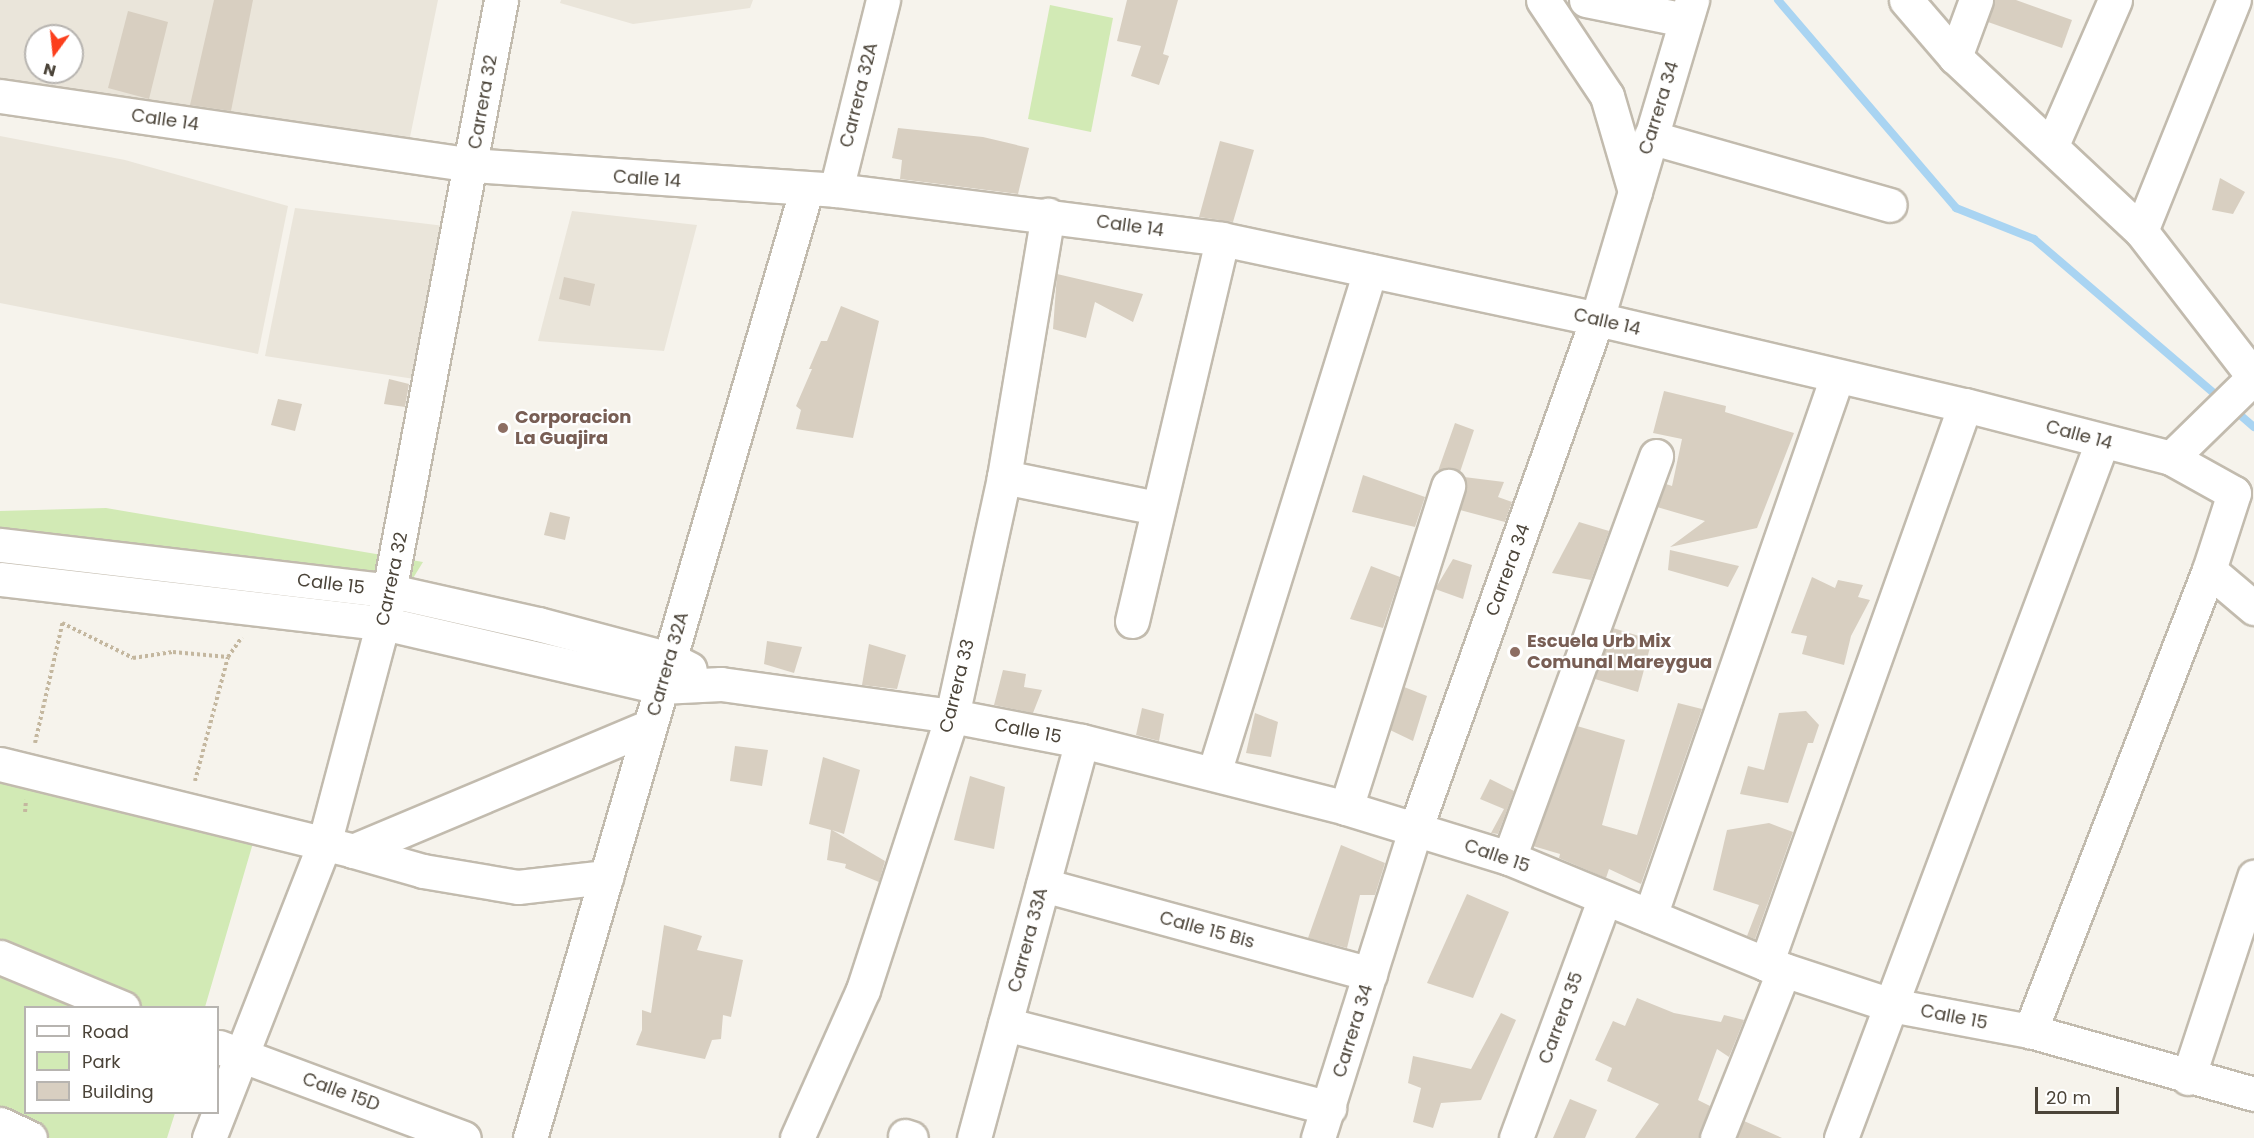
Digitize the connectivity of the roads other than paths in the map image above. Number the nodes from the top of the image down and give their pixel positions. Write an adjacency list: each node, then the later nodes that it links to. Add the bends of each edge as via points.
1 (501, 0): 14 (street, Carrera 32)
2 (883, 0): 15 (street, Carrera 32A)
3 (1543, 0): 16 (street, via 1607,96)
4 (1586, 0): 9 (street)
5 (1906, 0): 10 (street)
6 (1976, 0): 10 (street)
7 (2115, 0): 13 (street)
8 (2234, 0): 19 (street)
9 (1689, 10): 12 (street, Carrera 34)
10 (1955, 57): 13 (street)
11 (0, 96): 14 (street, Calle 14)
12 (1650, 136): 16 (street, Carrera 34); 17 (street)
13 (2052, 145): 19 (street)
14 (471, 165): 15 (street, Calle 14); 35 (street, Carrera 32)
15 (821, 190): 18 (street, Calle 14); 39 (street, Carrera 32A)
16 (1635, 192): 22 (street, Carrera 34)
17 (1890, 205)
18 (1048, 215): 20 (street, Calle 14); 29 (street, Carrera 33)
19 (2141, 231): 24 (street)
20 (1222, 239): 21 (street, Calle 14); 31 (street)
21 (1370, 271): 22 (street, Calle 14); 44 (street)
22 (1597, 319): 23 (street, Calle 14); 46 (street, Carrera 34)
23 (1837, 377): 25 (street, Calle 14); 53 (street)
24 (2250, 382): 28 (street)
25 (1965, 405): 26 (street, Calle 14); 55 (street)
26 (2102, 442): 28 (street, Calle 14); 57 (street)
27 (1656, 456): 48 (street)
28 (2171, 458): 33 (street, Calle 14, via 2234,493)
29 (1004, 477): 31 (street); 40 (street, Carrera 33)
30 (1448, 486): 45 (street)
31 (1156, 508): 37 (street)
32 (0, 545): 35 (street, Calle 15)
33 (2209, 570): 36 (street); 60 (street)
34 (0, 579): 38 (street, Calle 15)
35 (391, 591): 38 (street, Carrera 32); 39 (street, Calle 15)
36 (2254, 608)
37 (1132, 621)
38 (383, 623): 39 (street, Calle 15); 47 (street, Carrera 32)
39 (665, 673): 40 (street, Calle 15); 41 (street, Carrera 32A)
40 (952, 716): 42 (street, Calle 15); 72 (street, Carrera 33, via 863,990)
41 (650, 726): 47 (street); 49 (street, Carrera 32A)
42 (1082, 741): 44 (street, Calle 15); 51 (street, Carrera 33A)
43 (14, 767): 47 (street)
44 (1214, 773): 45 (street, Calle 15)
45 (1346, 808): 46 (street, Calle 15)
46 (1415, 830): 48 (street, Calle 15); 56 (street, Carrera 34)
47 (339, 847): 49 (street, via 423,871 518,887); 61 (street, Carrera 32)
48 (1509, 858): 52 (street, Calle 15)
49 (606, 877): 71 (street, Carrera 32A)
50 (2254, 877): 62 (street)
51 (1043, 885): 56 (street, Calle 15 Bis); 59 (street, Carrera 33A)
52 (1605, 898): 53 (street, Calle 15); 74 (street, Carrera 35)
53 (1650, 916): 55 (street, Calle 15)
54 (0, 957): 58 (street)
55 (1775, 967): 57 (street, Calle 15); 75 (street)
56 (1371, 974): 66 (street, Carrera 34)
57 (1891, 1005): 60 (street, Calle 15); 76 (street)
58 (118, 1006)
59 (1005, 1024): 66 (street); 73 (street, Carrera 33A)
60 (2031, 1031): 62 (street, Calle 15)
61 (228, 1050): 63 (street, Carrera 32); 70 (street, Calle 15D)
62 (2188, 1078): 64 (street, Calle 15)
63 (219, 1092)
64 (2254, 1094)
65 (214, 1114): 69 (street, Carrera 32)
66 (1323, 1123)
67 (0, 1124): 68 (street)
68 (30, 1138)
69 (209, 1138)
70 (464, 1138)
71 (530, 1138)
72 (797, 1138)
73 (974, 1138)
74 (1516, 1138)
75 (1718, 1138)
76 (1842, 1138)

